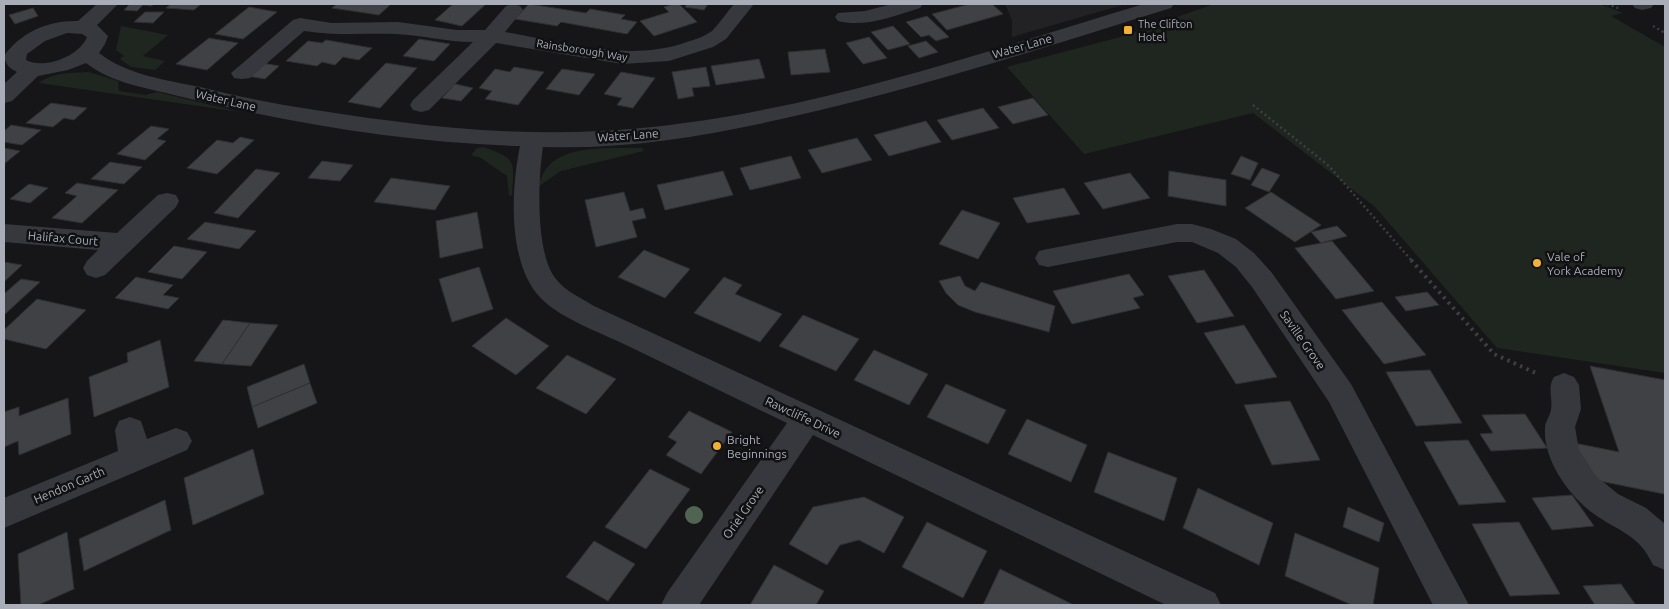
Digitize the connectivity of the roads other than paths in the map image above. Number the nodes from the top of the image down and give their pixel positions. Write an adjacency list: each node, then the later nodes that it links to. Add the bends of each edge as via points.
1 (108, 4): 9 (street)
2 (304, 4): 8 (street, via 294,17)
3 (744, 4): 10 (street, Rainsborough Way, via 719,34 694,48 661,56 622,58)
4 (913, 4): 7 (street, via 866,17)
5 (1164, 4): 19 (street, Water Lane, via 895,84 753,118 640,136)
6 (514, 10): 10 (street)
7 (845, 17)
8 (300, 24): 10 (street, Rainsborough Way, via 332,29 398,28 457,36); 14 (street)
9 (83, 27): 11 (street, via 54,30); 12 (street, via 98,36 97,43)
10 (491, 36): 16 (street)
11 (12, 50): 13 (street, via 16,62)
12 (87, 54): 13 (street, via 66,64); 17 (street, Water Lane, via 96,63 114,71 163,85 244,104)
13 (32, 70): 15 (street)
14 (242, 73)
15 (4, 96)
16 (421, 106)
17 (412, 132): 18 (street, Water Lane); 20 (street)
18 (471, 136): 19 (street, Water Lane); 21 (street)
19 (533, 138): 28 (street, Rawcliffe Drive, via 526,185 529,227 536,268 545,285 584,313)
20 (398, 151)
21 (457, 157)
22 (168, 201): 24 (street, Halifax Court)
23 (4, 233): 24 (street, Halifax Court)
24 (122, 243): 26 (street, Halifax Court)
25 (1048, 258): 35 (street, Saville Grove, via 1176,233 1192,233 1227,246 1245,260 1340,394)
26 (96, 268)
27 (1564, 385): 31 (street, via 1566,409 1560,428 1564,454 1585,486 1658,539)
28 (807, 419): 32 (street, Rawcliffe Drive); 33 (street, Oriel Grove)
29 (176, 441): 30 (street, Hendon Garth, via 132,444)
30 (4, 513)
31 (1665, 554)
32 (1157, 595): 34 (street, Rawcliffe Drive)
33 (679, 605)
34 (1203, 605)
35 (1451, 605)

